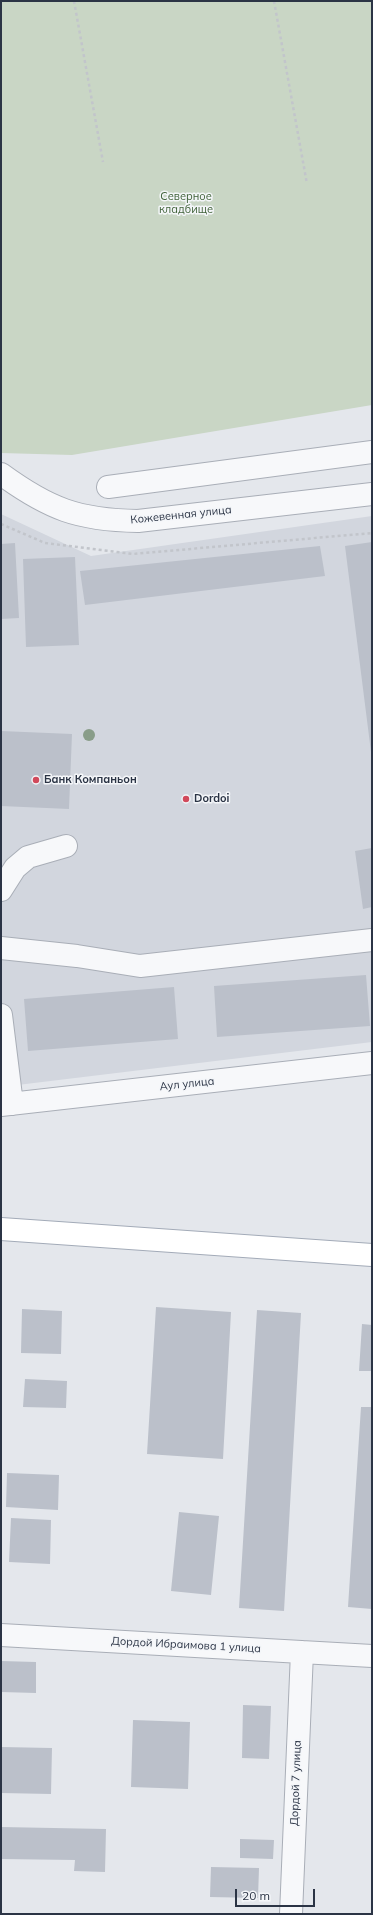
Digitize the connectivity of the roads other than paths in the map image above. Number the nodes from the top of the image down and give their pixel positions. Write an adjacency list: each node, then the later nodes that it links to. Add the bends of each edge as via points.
1 (372, 452): 3 (street)
2 (1, 474): 4 (street, Кожевенная улица, via 65,512 113,520 138,521)
3 (108, 487)
4 (372, 494)
5 (66, 846): 6 (street, via 28,857 15,868)
6 (1, 890)
7 (372, 940): 8 (street, via 140,966)
8 (1, 948)
9 (1, 1015): 11 (street)
10 (372, 1063): 11 (street, Аул улица)
11 (6, 1105)
12 (1, 1229): 13 (main road)
13 (372, 1255)
14 (1, 1635): 15 (street, Дордой Ибраимова 1 улица)
15 (302, 1652): 16 (street, Дордой Ибраимова 1 улица); 17 (street, Дордой 7 улица)
16 (372, 1656)
17 (291, 1914)

